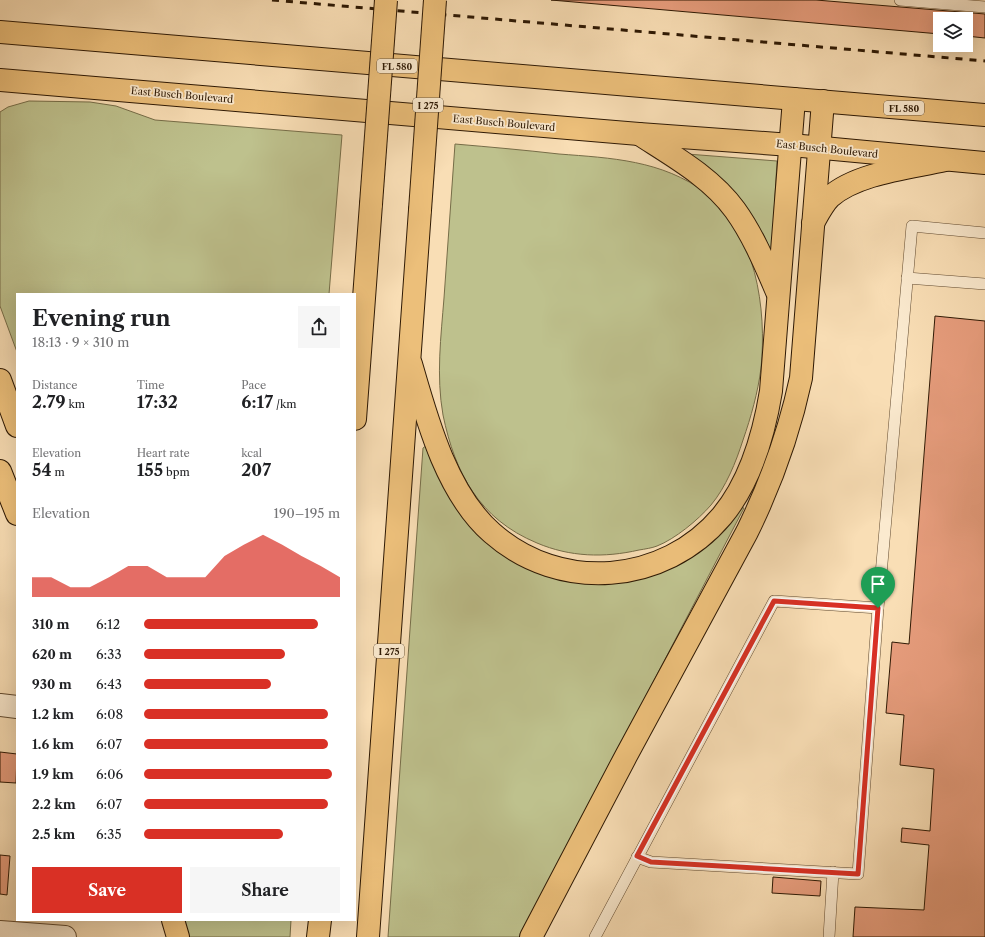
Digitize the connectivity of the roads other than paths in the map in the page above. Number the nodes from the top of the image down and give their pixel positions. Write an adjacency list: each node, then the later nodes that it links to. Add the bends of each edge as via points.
1 (386, 0): 22 (main road, bridge)
2 (435, 0): 20 (main road, I 275, bridge)
3 (900, 0): 4 (lane)
4 (985, 7)
5 (0, 32): 7 (main road, FL 580)
6 (0, 80): 10 (main road, East Busch Boulevard)
7 (794, 99): 8 (main road, FL 580); 11 (main road)
8 (823, 102): 9 (main road, FL 580); 12 (main road)
9 (985, 115)
10 (640, 134): 11 (main road, East Busch Boulevard); 19 (main road, via 694,170 716,188 735,209 753,238)
11 (791, 145): 12 (main road, East Busch Boulevard); 19 (main road)
12 (819, 148): 13 (main road, East Busch Boulevard); 15 (main road)
13 (945, 160): 14 (main road, East Busch Boulevard); 15 (main road, via 869,177 851,184 829,198)
14 (985, 163)
15 (812, 224): 38 (main road, via 801,378 792,419 765,496)
16 (985, 232): 17 (lane, via 912,226)
17 (907, 278): 18 (lane); 26 (lane)
18 (985, 284)
19 (778, 295): 20 (main road, via 771,391 766,421 750,469 731,504 711,528 687,546 665,559 618,573 591,575 544,564 492,533 466,501 448,472 423,406)
20 (411, 364): 37 (main road, I 275)
21 (0, 380): 23 (main road)
22 (356, 382)
23 (16, 423)
24 (0, 471): 25 (main road)
25 (16, 511)
26 (878, 608): 29 (lane, via 774,601); 30 (lane, via 858,874)
27 (0, 705): 28 (street)
28 (16, 707)
29 (637, 856): 30 (lane, via 651,862); 39 (lane)
30 (834, 872): 40 (lane)
31 (173, 921): 35 (main road)
32 (320, 921): 36 (main road)
33 (0, 932): 34 (street)
34 (65, 937)
35 (178, 937)
36 (318, 937)
37 (368, 937)
38 (531, 937)
39 (595, 937)
40 (828, 937)

